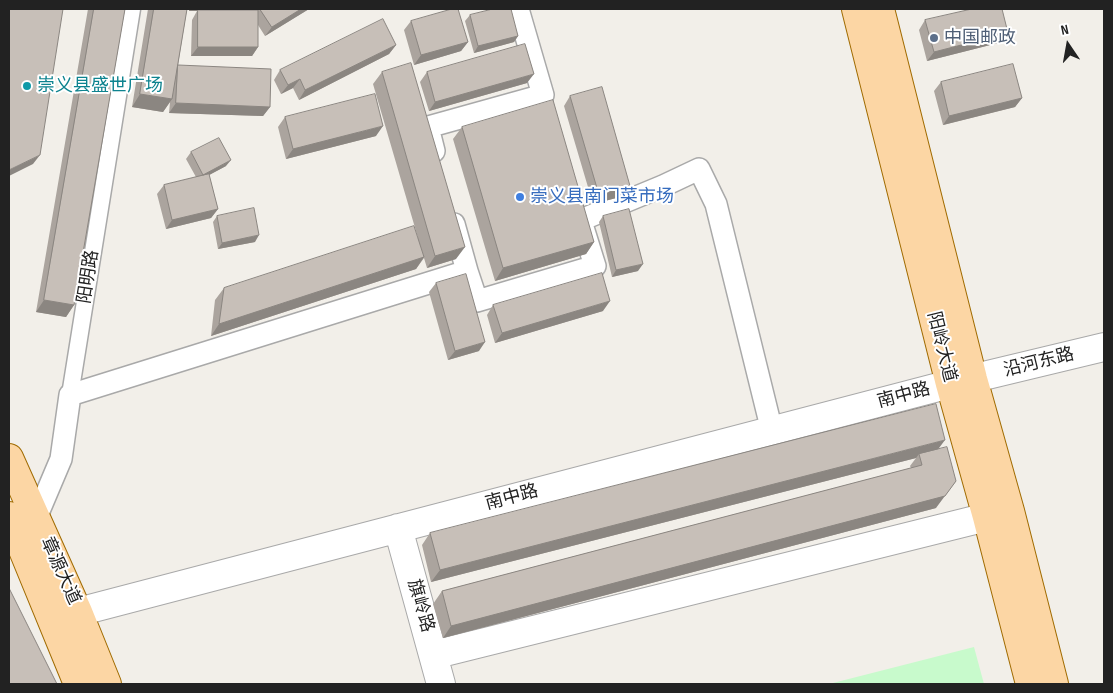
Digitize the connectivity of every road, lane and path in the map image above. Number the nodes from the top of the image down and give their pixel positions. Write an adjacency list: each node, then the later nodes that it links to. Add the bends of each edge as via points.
1 (132, 9): 10 (street, 阳明路)
2 (518, 9): 5 (street, via 545,104 428,127)
3 (856, 9): 9 (main road, 阳岭大道)
4 (880, 9): 9 (main road, 阳岭大道)
5 (441, 174)
6 (448, 203): 7 (street)
7 (467, 271): 10 (street); 11 (street, via 477,302 595,266 578,211 663,186 699,169 716,204)
8 (1104, 348): 9 (street, 沿河东路)
9 (962, 382): 11 (street, 南中路); 13 (main road, 阳岭大道); 23 (main road, 阳岭大道, via 1010,511)
10 (70, 395): 14 (street, 阳明路, via 61,459)
11 (772, 431): 15 (street, 南中路)
12 (9, 458): 14 (main road, 章源大道)
13 (987, 517): 18 (street); 22 (main road, 阳岭大道)
14 (19, 520): 16 (main road, 章源大道); 17 (main road, 章源大道)
15 (398, 528): 16 (street, 南中路); 18 (street, 旗岭路)
16 (78, 612): 17 (street, 南中路); 20 (main road, 章源大道)
17 (52, 621): 19 (main road, 章源大道)
18 (433, 655): 21 (street, 旗岭路)
19 (78, 684)
20 (107, 684)
21 (441, 684)
22 (1030, 684)
23 (1054, 684)

